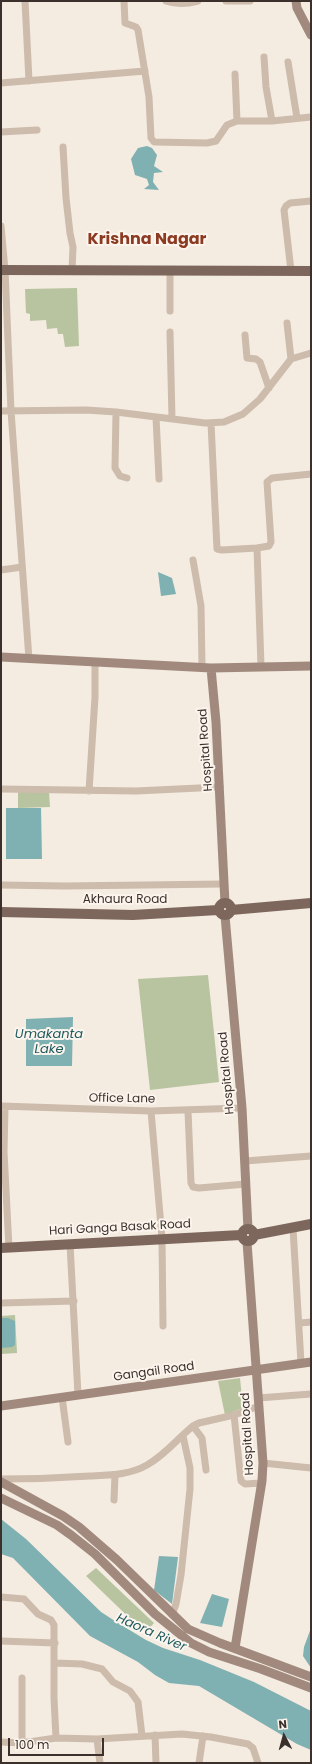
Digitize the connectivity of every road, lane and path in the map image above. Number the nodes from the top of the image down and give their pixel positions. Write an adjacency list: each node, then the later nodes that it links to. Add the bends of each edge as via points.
1 (25, 1): 13 (street)
2 (124, 1): 11 (street, via 125,24 138,30)
3 (166, 1): 4 (street)
4 (198, 1)
5 (226, 1): 6 (street)
6 (250, 1)
7 (296, 1): 8 (street)
8 (311, 35)
9 (264, 57): 18 (street)
10 (288, 62): 16 (street)
11 (146, 71): 13 (street); 17 (street, via 151,138 154,142 211,143 218,139 227,125)
12 (235, 74): 17 (street)
13 (29, 81): 14 (street)
14 (1, 83)
15 (311, 117): 16 (street)
16 (297, 118): 18 (street)
17 (237, 121): 18 (street)
18 (272, 121)
19 (36, 130): 20 (street)
20 (1, 132)
21 (63, 147): 25 (street, via 66,198 73,247)
22 (311, 201): 27 (street, via 290,203 284,210)
23 (1, 226): 24 (street)
24 (3, 270): 25 (main road); 37 (street)
25 (72, 270): 26 (main road)
26 (170, 270): 27 (main road); 29 (street)
27 (291, 271): 28 (main road)
28 (311, 271)
29 (170, 311)
30 (287, 323): 34 (street)
31 (170, 332): 40 (street)
32 (244, 335): 35 (street, via 247,358 260,362)
33 (311, 353): 34 (street)
34 (291, 359): 35 (street)
35 (269, 388): 41 (street, via 243,414 224,422)
36 (1, 411): 37 (street)
37 (11, 411): 38 (street); 47 (street)
38 (116, 412): 39 (street); 43 (street, via 115,468 120,476)
39 (156, 417): 40 (street); 44 (street)
40 (172, 419): 41 (street)
41 (211, 423): 45 (street, via 217,549)
42 (311, 474): 45 (street, via 268,480 271,542 269,546)
43 (126, 478)
44 (158, 479)
45 (257, 548): 52 (street)
46 (193, 560): 54 (street)
47 (22, 567): 48 (street); 50 (street)
48 (1, 570)
49 (1, 657): 50 (street)
50 (29, 659): 51 (street)
51 (95, 662): 54 (street); 57 (street)
52 (261, 666): 53 (street); 54 (street)
53 (311, 666)
54 (207, 667): 55 (street, Hospital Road, via 216,722)
55 (220, 787): 57 (street); 58 (street, Hospital Road)
56 (1, 789): 57 (street)
57 (88, 791)
58 (224, 884): 59 (street); 62 (street, Hospital Road)
59 (1, 885)
60 (311, 903): 62 (main road, Akhaura Road)
61 (1, 909): 62 (main road, Akhaura Road, via 133,915)
62 (225, 910): 64 (street, Hospital Road)
63 (3, 1107): 65 (street, Office Lane); 75 (street)
64 (242, 1108): 66 (street, Office Lane); 68 (street, Hospital Road)
65 (151, 1111): 66 (street, Office Lane); 73 (street)
66 (188, 1111): 69 (street, via 193,1187)
67 (311, 1156): 68 (street)
68 (245, 1161): 69 (street, Hospital Road)
69 (246, 1184): 72 (street, Hospital Road)
70 (311, 1224): 71 (main road, Hari Ganga Basak Road)
71 (293, 1228): 72 (main road, Hari Ganga Basak Road); 79 (street)
72 (248, 1235): 73 (main road, Hari Ganga Basak Road); 83 (street, Hospital Road)
73 (162, 1238): 74 (main road, Hari Ganga Basak Road); 80 (street)
74 (70, 1244): 75 (main road, Hari Ganga Basak Road); 76 (street)
75 (5, 1248)
76 (74, 1301): 77 (street); 85 (street)
77 (1, 1303)
78 (311, 1322): 79 (street)
79 (300, 1323): 82 (street)
80 (163, 1326)
81 (311, 1362): 82 (street, Gangail Road)
82 (301, 1363): 83 (street, Gangail Road)
83 (257, 1370): 85 (street, Gangail Road); 87 (street, Hospital Road)
84 (311, 1394): 87 (street)
85 (78, 1395): 86 (street, Gangail Road)
86 (62, 1397): 88 (street, Gangail Road); 92 (street)
87 (259, 1402): 89 (street); 93 (street, Hospital Road)
88 (1, 1406)
89 (234, 1415): 90 (street); 99 (street, via 241,1481 245,1484)
90 (193, 1426): 91 (street); 95 (street, via 202,1438)
91 (183, 1436): 96 (street, via 147,1465 137,1470); 103 (street, via 190,1468 190,1489 181,1575)
92 (68, 1442)
93 (263, 1463): 94 (street); 99 (street, Hospital Road)
94 (311, 1468)
95 (206, 1470)
96 (115, 1474): 97 (street, via 56,1479); 101 (street)
97 (1, 1479)
98 (1, 1482): 103 (street, via 79,1527 117,1560)
99 (262, 1483): 106 (street, Hospital Road)
100 (1, 1498): 110 (street, via 57,1525 71,1535 95,1554 155,1614 191,1644)
101 (114, 1500)
102 (1, 1597): 105 (street, via 24,1599 38,1614 51,1620)
103 (172, 1615): 106 (street, via 199,1635)
104 (1, 1641): 105 (street)
105 (55, 1643): 107 (street)
106 (235, 1648): 109 (street)
107 (55, 1663): 112 (street, via 82,1664 102,1669 113,1682 130,1690 138,1702); 114 (street)
108 (22, 1678): 117 (street)
109 (311, 1678)
110 (311, 1688)
111 (155, 1735): 112 (street); 113 (street); 119 (street)
112 (142, 1736): 115 (street)
113 (202, 1736): 120 (street); 121 (street, via 248,1744 253,1748)
114 (56, 1738): 115 (street); 117 (street)
115 (97, 1739): 118 (street)
116 (1, 1742): 117 (street)
117 (22, 1743)
118 (100, 1763)
119 (156, 1763)
120 (199, 1763)
121 (258, 1763)

